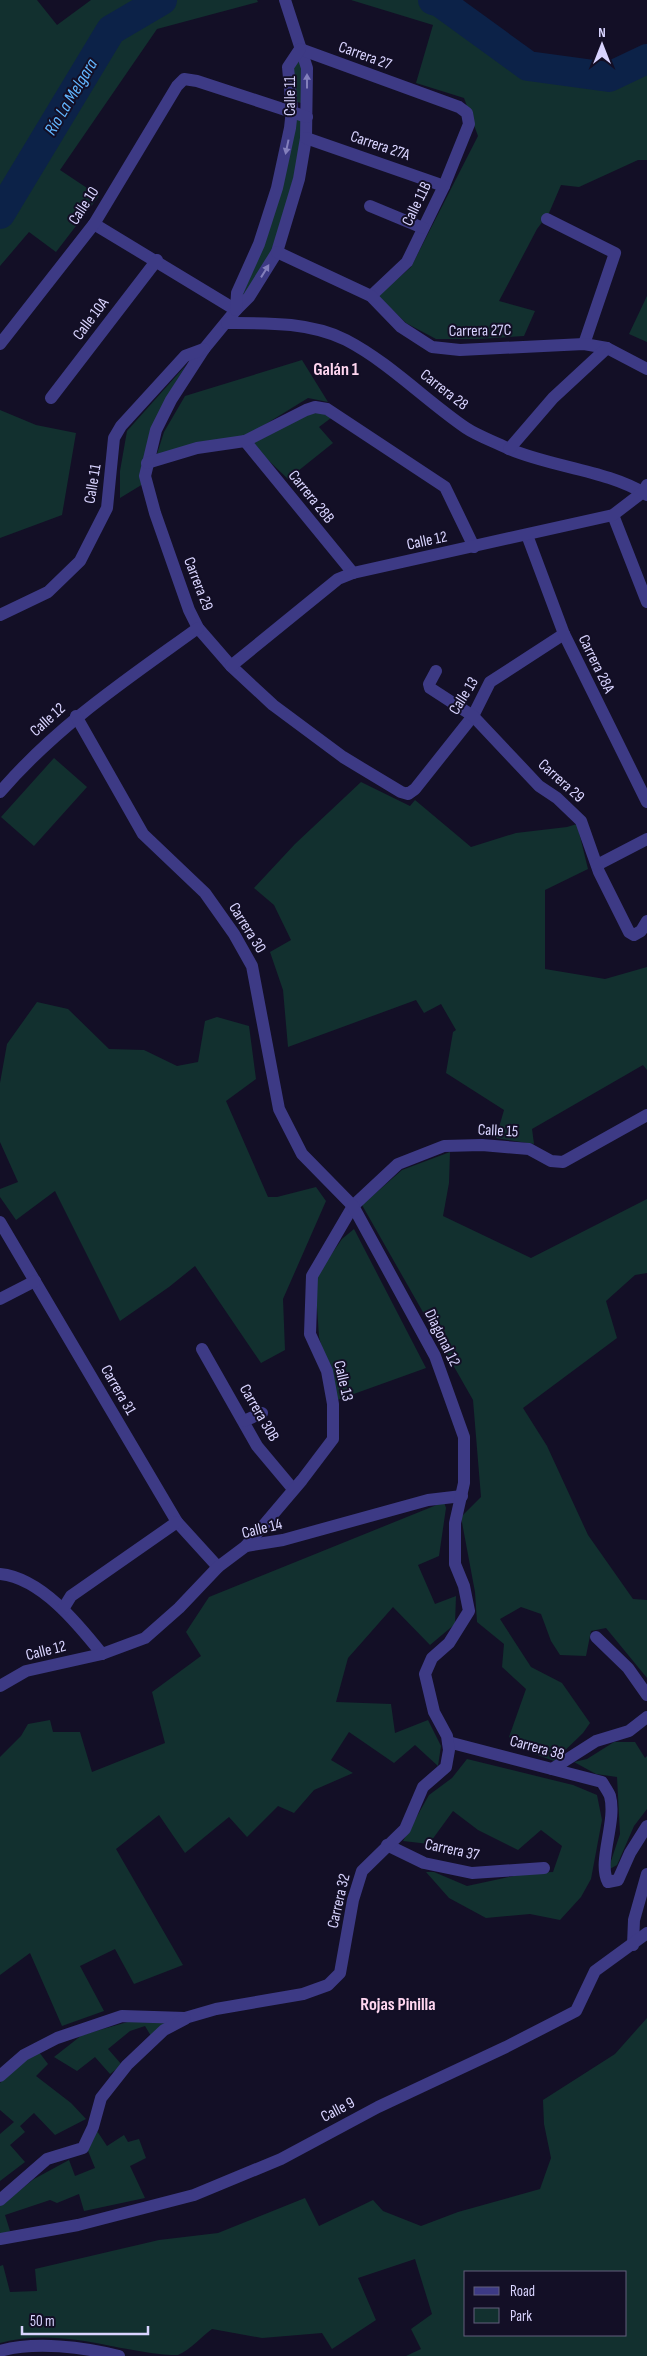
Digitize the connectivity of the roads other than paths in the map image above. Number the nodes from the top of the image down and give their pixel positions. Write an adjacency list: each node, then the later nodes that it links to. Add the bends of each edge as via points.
1 (285, 0): 2 (street)
2 (300, 49): 3 (street, Calle 11, via 288,67); 4 (street, Carrera 27, via 459,107); 5 (street, Calle 11, one-way to 2, via 307,68)
3 (292, 110): 5 (street); 10 (street, Calle 10, via 184,79); 15 (street, Calle 11, one-way to 15, via 277,188 259,244 237,293)
4 (467, 113): 7 (street, Calle 11B, via 469,124)
5 (307, 116): 6 (street, Calle 11)
6 (306, 138): 7 (street, Carrera 27A); 12 (street, Calle 11, via 299,179)
7 (444, 186): 11 (street, Calle 11B)
8 (370, 206): 11 (street)
9 (546, 219): 18 (street, via 615,253)
10 (94, 224): 13 (street); 17 (street, Calle 10)
11 (423, 228): 14 (street, Calle 11B, via 406,262)
12 (277, 252): 14 (street, Carrera 27C); 15 (street, Calle 11, one-way to 12, via 249,297)
13 (157, 260): 15 (street); 22 (street, Calle 10A)
14 (370, 296): 18 (street, Carrera 27C, via 401,327 432,347 460,350)
15 (236, 310): 16 (street, Carrera 29)
16 (227, 323): 20 (street, Carrera 29); 24 (street, Carrera 28, via 281,324 313,329 345,340 467,428)
17 (0, 344)
18 (584, 344): 19 (street, Carrera 27C)
19 (607, 348): 21 (street, Carrera 27C); 24 (street, via 553,398)
20 (204, 349): 25 (street, Carrera 29, via 156,430); 32 (street, Calle 11, via 185,356 121,426 114,438 107,508 80,561 48,592)
21 (647, 370)
22 (52, 398)
23 (245, 441): 25 (street, via 197,448); 29 (street, via 315,407 327,409 445,487); 30 (street, Carrera 28B)
24 (509, 449): 26 (street, Carrera 28)
25 (147, 463): 33 (street, Carrera 29, via 145,476 155,513)
26 (646, 491): 27 (street, Calle 12)
27 (613, 515): 28 (street, Calle 12); 31 (street)
28 (527, 535): 29 (street, Calle 12); 34 (street, Carrera 28A)
29 (474, 547): 30 (street, Calle 12)
30 (353, 573): 35 (street, Calle 12, via 338,579)
31 (647, 602)
32 (0, 615)
33 (198, 628): 35 (street, Carrera 29); 37 (street, Calle 12)
34 (564, 634): 38 (street, Calle 13, via 490,682); 41 (street, Carrera 28A)
35 (231, 666): 40 (street, Carrera 29, via 273,705 343,757)
36 (436, 671): 38 (street, Carrera 29, via 429,686)
37 (76, 716): 39 (street, Calle 12, via 24,764); 46 (street, Carrera 30, via 143,834 205,893 234,934 252,966 280,1109 302,1154)
38 (473, 716): 40 (street, Calle 13); 43 (street, Carrera 29, via 539,786 558,798 580,822)
39 (0, 792)
40 (408, 794)
41 (647, 802)
42 (647, 839): 43 (street)
43 (597, 865): 44 (street, Carrera 29, via 629,932 634,935 641,931)
44 (647, 921)
45 (647, 1115): 46 (street, Calle 15, via 562,1162 551,1161 529,1149 444,1146 398,1164)
46 (352, 1206): 53 (street, Calle 13, via 312,1276 310,1334 327,1370 333,1404 333,1438); 54 (street, Diagonal 12, via 435,1356 449,1392 464,1437)
47 (0, 1222): 48 (street, Carrera 31)
48 (36, 1282): 49 (street); 55 (street, Carrera 31)
49 (0, 1299)
50 (202, 1349): 52 (street, Carrera 30B)
51 (262, 1413): 52 (street)
52 (244, 1421): 53 (street, Carrera 30B, via 257,1446)
53 (293, 1490): 56 (street, Calle 13)
54 (462, 1496): 56 (street, Calle 14, via 428,1500 282,1540); 65 (street, Carrera 32, via 455,1523 455,1564 469,1611 449,1644 432,1658 425,1674 434,1712)
55 (177, 1522): 57 (street, Carrera 31); 59 (street, via 71,1596)
56 (246, 1546): 57 (street, Calle 14)
57 (218, 1567): 61 (street, Calle 14, via 145,1638)
58 (0, 1574): 59 (street, via 11,1575 42,1592)
59 (63, 1609): 61 (street)
60 (596, 1637): 63 (street, via 628,1668)
61 (102, 1654): 62 (street, Calle 12, via 26,1672)
62 (0, 1686)
63 (647, 1695)
64 (647, 1717): 66 (street, via 629,1731 596,1741)
65 (448, 1742): 66 (street, Carrera 38); 68 (street, Carrera 32, via 446,1767 423,1786 405,1829)
66 (552, 1769): 67 (street, Carrera 38, via 602,1782 610,1796 611,1832 603,1873 608,1882 618,1880)
67 (647, 1826)
68 (387, 1845): 69 (street, Carrera 37, via 424,1863 472,1873); 73 (street, Carrera 32, via 362,1870 353,1900 340,1973 328,1985 303,1994 216,2009)
69 (544, 1868)
70 (647, 1874): 72 (street, via 634,1920)
71 (647, 1933): 72 (street, Calle 9)
72 (633, 1945): 76 (street, Calle 9, via 595,1971 576,2011 378,2107 281,2159 194,2195 78,2225)
73 (185, 2018): 74 (street, Carrera 32, via 122,2016 56,2038 24,2055); 75 (street, via 164,2030 127,2065 101,2098 83,2148 47,2159)
74 (0, 2076)
75 (0, 2200)
76 (0, 2239)
77 (0, 2351): 78 (street, via 16,2346 93,2349)
78 (119, 2356)

